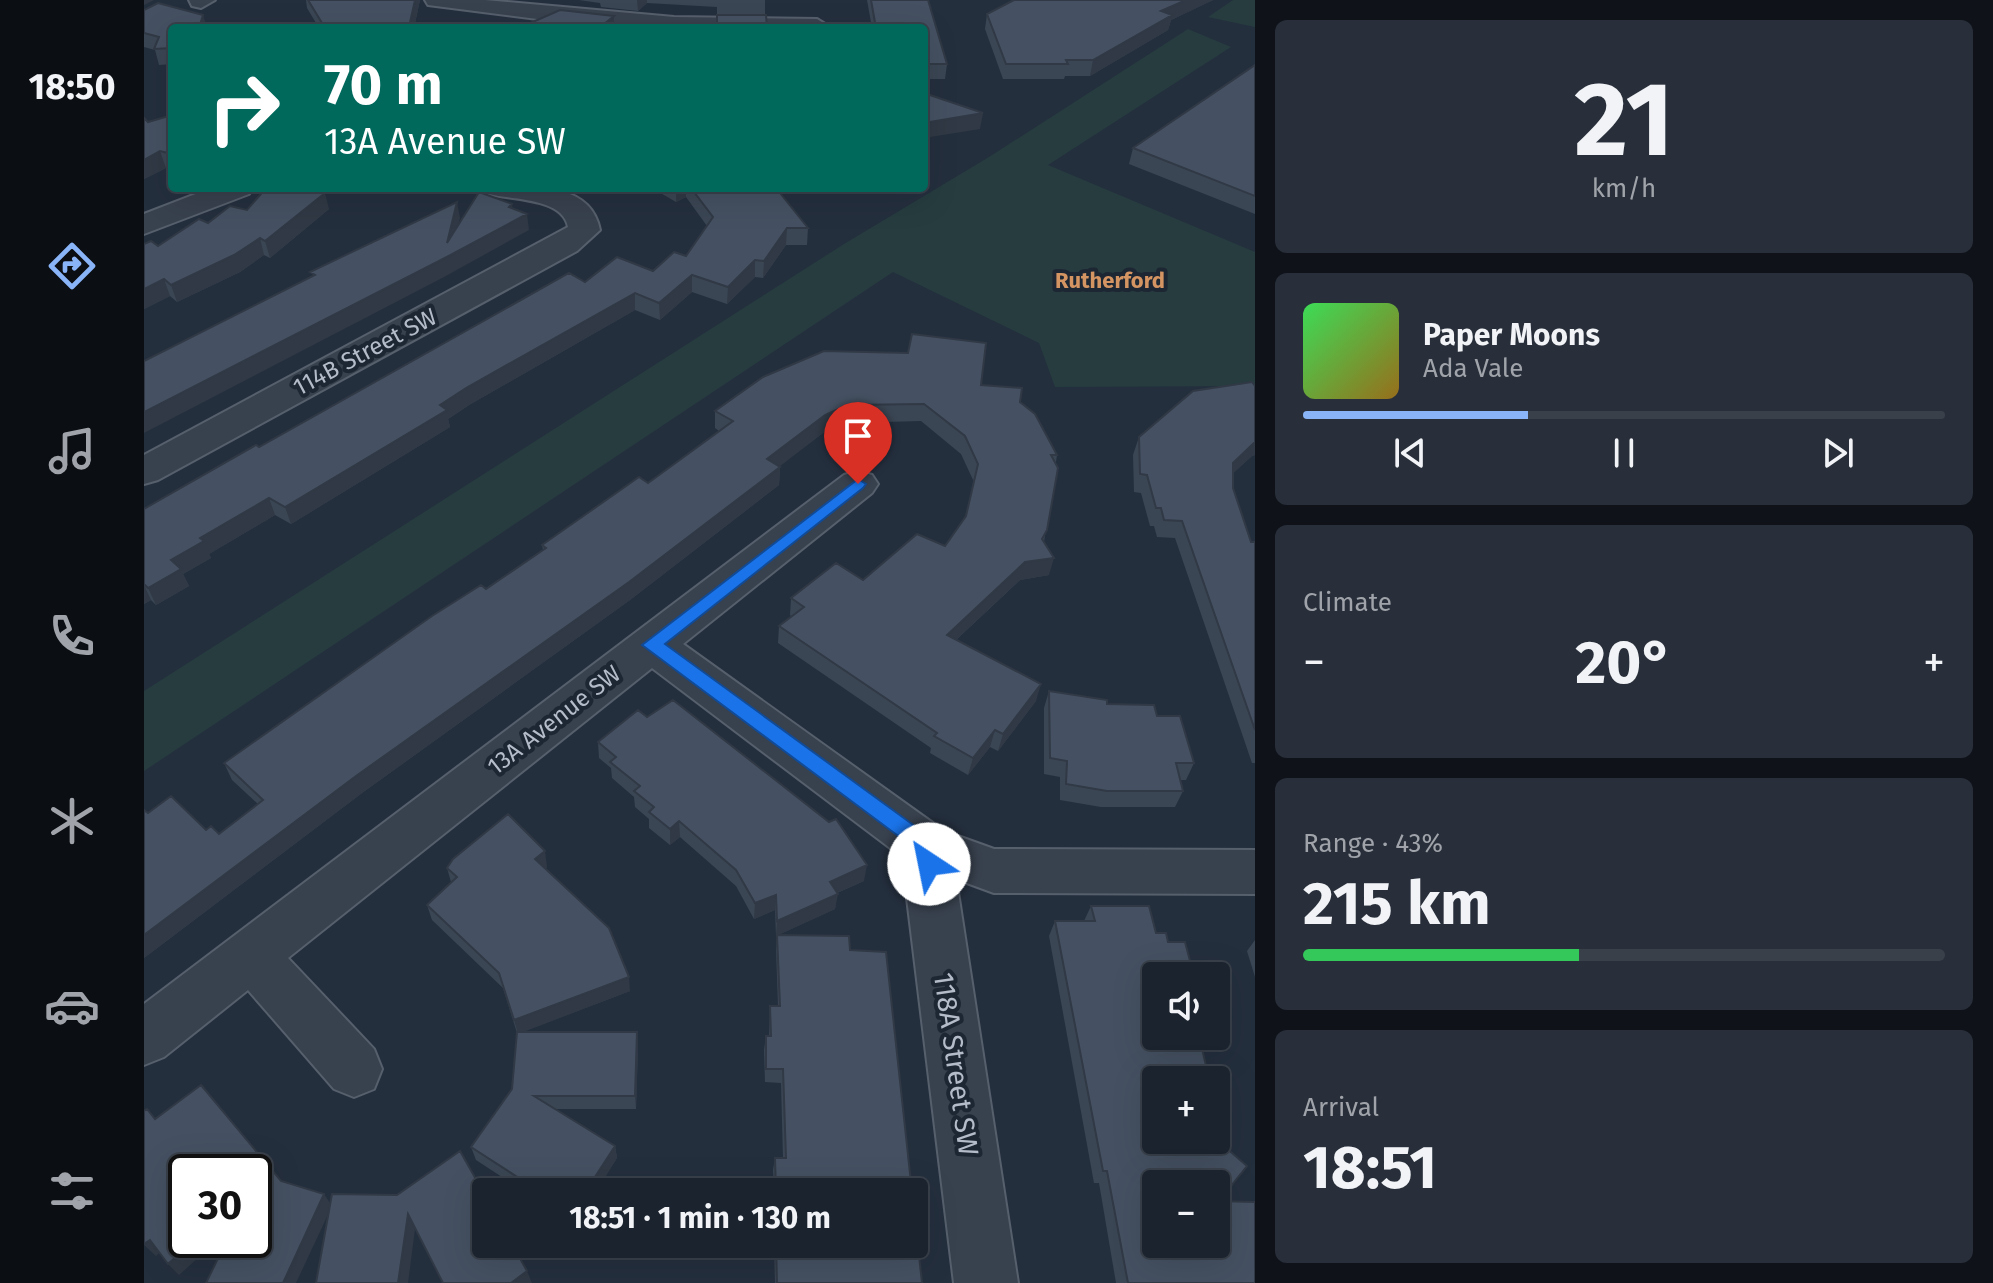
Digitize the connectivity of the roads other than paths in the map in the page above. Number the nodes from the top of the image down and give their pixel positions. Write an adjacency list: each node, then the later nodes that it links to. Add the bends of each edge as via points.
1 (437, 0): 3 (street)
2 (814, 0): 6 (street)
3 (484, 8): 4 (street); 5 (street)
4 (468, 24)
5 (644, 24)
6 (817, 24)
7 (225, 192): 9 (street)
8 (521, 192): 10 (street, 114B Street SW, via 576,209 584,230)
9 (144, 225)
10 (144, 471)
11 (858, 484): 12 (street, 13A Avenue SW)
12 (652, 645): 13 (street); 15 (street, 13A Avenue SW)
13 (926, 846): 14 (street, via 968,864 1022,873); 18 (street, 118A Street SW)
14 (1255, 872)
15 (251, 955): 16 (street, 13A Avenue SW); 17 (street)
16 (144, 1038)
17 (354, 1069)
18 (986, 1283)

